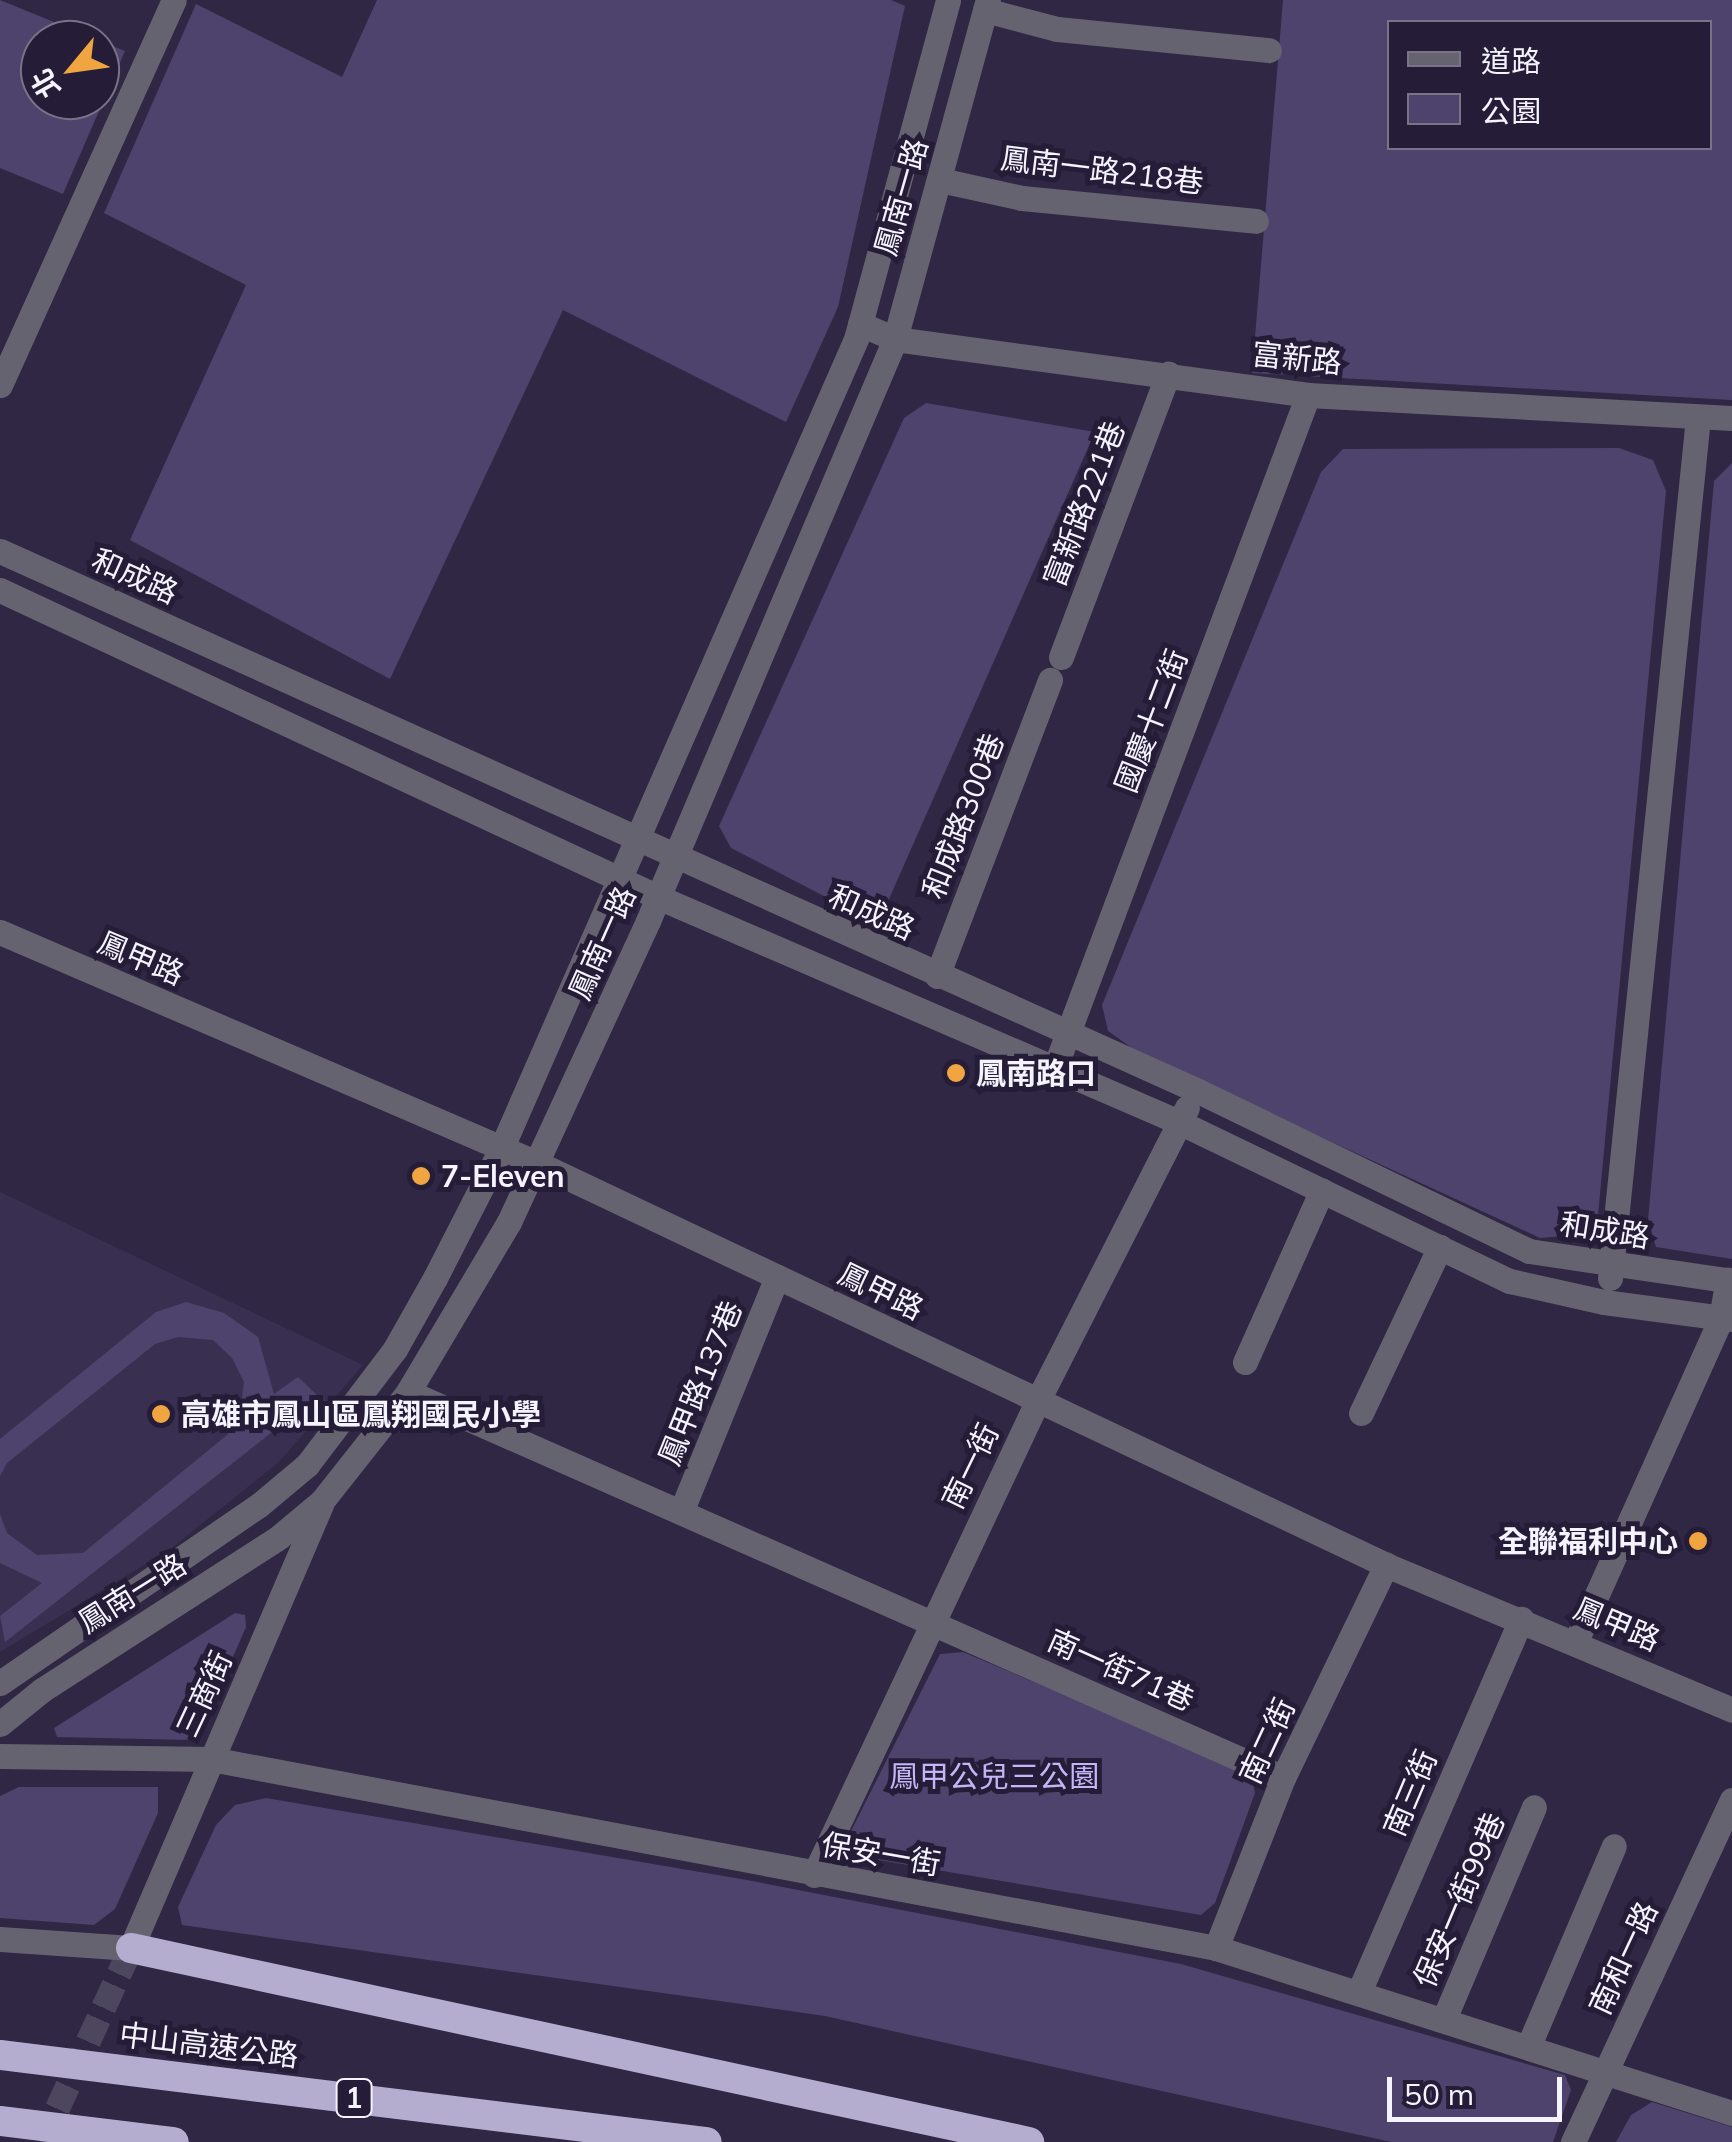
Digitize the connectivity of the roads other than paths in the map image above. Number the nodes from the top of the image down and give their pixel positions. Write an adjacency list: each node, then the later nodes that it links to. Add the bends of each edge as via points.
1 (174, 0): 10 (street)
2 (948, 0): 7 (street, 鳳南一路)
3 (986, 5): 4 (street, via 1056,29); 5 (street, 鳳南一路)
4 (1269, 50)
5 (940, 180): 6 (street, 鳳南一路218巷, via 1022,198); 8 (street, 鳳南一路)
6 (1256, 221)
7 (860, 324): 8 (street, 富新路); 17 (street, 鳳南一路)
8 (895, 339): 9 (street, 富新路); 18 (street, 鳳南一路)
9 (1168, 374): 11 (street, 富新路); 16 (street, 富新路221巷)
10 (0, 385)
11 (1308, 395): 12 (street, 富新路); 23 (street, 國慶十二街)
12 (1698, 417): 13 (street, 富新路); 31 (street)
13 (1732, 418)
14 (0, 551): 17 (street, 和成路)
15 (0, 590): 19 (street)
16 (1056, 669): 22 (street, 和成路300巷)
17 (636, 840): 18 (street, 和成路); 19 (street, 鳳南一路)
18 (675, 858): 20 (street, 鳳南一路); 22 (street, 和成路)
19 (619, 879): 20 (street); 27 (street, 鳳南一路)
20 (658, 897): 24 (street); 28 (street, 鳳南一路)
21 (0, 932): 27 (street, 鳳甲路)
22 (937, 976): 23 (street, 和成路)
23 (1068, 1034): 24 (street, 國慶十二街); 25 (street, 和成路)
24 (1054, 1070): 26 (street)
25 (1196, 1090): 26 (street, 南一街); 31 (street, 和成路, via 1530,1251)
26 (1179, 1122): 29 (street); 38 (street, 南一街)
27 (502, 1147): 28 (street, 鳳甲路); 40 (street, 鳳南一路, via 395,1349)
28 (540, 1164): 32 (street, 鳳甲路); 37 (street, 鳳南一路)
29 (1322, 1190): 30 (street); 36 (street)
30 (1440, 1247): 34 (street, via 1510,1281); 39 (street)
31 (1613, 1266): 33 (street, 和成路); 34 (street)
32 (777, 1277): 38 (street, 鳳甲路); 42 (street, 鳳甲路137巷)
33 (1730, 1280): 35 (street)
34 (1604, 1302): 35 (street)
35 (1726, 1318): 46 (street)
36 (1245, 1362)
37 (408, 1392): 41 (street, 鳳南一路); 42 (street, 南一街71巷)
38 (1037, 1402): 43 (street, 鳳甲路); 45 (street, 南一街)
39 (1361, 1413)
40 (292, 1479): 41 (street); 47 (street, 鳳南一路)
41 (322, 1501): 49 (street, 鳳南一路, via 279,1538); 51 (street, 三商街)
42 (681, 1512): 45 (street, 南一街71巷)
43 (1386, 1565): 44 (street, 鳳甲路); 52 (street, 南二街)
44 (1521, 1619): 46 (street, 鳳甲路); 60 (street, 南三街)
45 (931, 1621): 52 (street, 南一街71巷); 56 (street, 南一街)
46 (1576, 1642): 48 (street, 鳳甲路)
47 (0, 1683)
48 (1732, 1710)
49 (0, 1724)
50 (0, 1756): 51 (street, 保安一街)
51 (210, 1758): 56 (street, 保安一街); 58 (street, 三商街)
52 (1284, 1778): 59 (street, 南二街)
53 (1732, 1800): 64 (street, 南和一路)
54 (1534, 1807): 61 (street, 保安一街99巷)
55 (1614, 1846): 62 (street)
56 (814, 1875): 59 (street, 保安一街)
57 (0, 1939): 58 (street)
58 (130, 1948): 69 (highway)
59 (1216, 1948): 60 (street, 保安一街)
60 (1359, 1992): 61 (street, 保安一街)
61 (1444, 2018): 62 (street, 保安一街)
62 (1529, 2045): 64 (street, 保安一街)
63 (0, 2054): 68 (highway, 中山高速公路 / 1, bridge)
64 (1607, 2070): 65 (street, 保安一街); 70 (street, 南和一路)
65 (1732, 2114)
66 (0, 2121): 67 (highway, bridge)
67 (174, 2142)
68 (707, 2142)
69 (1029, 2142)
70 (1572, 2142)

